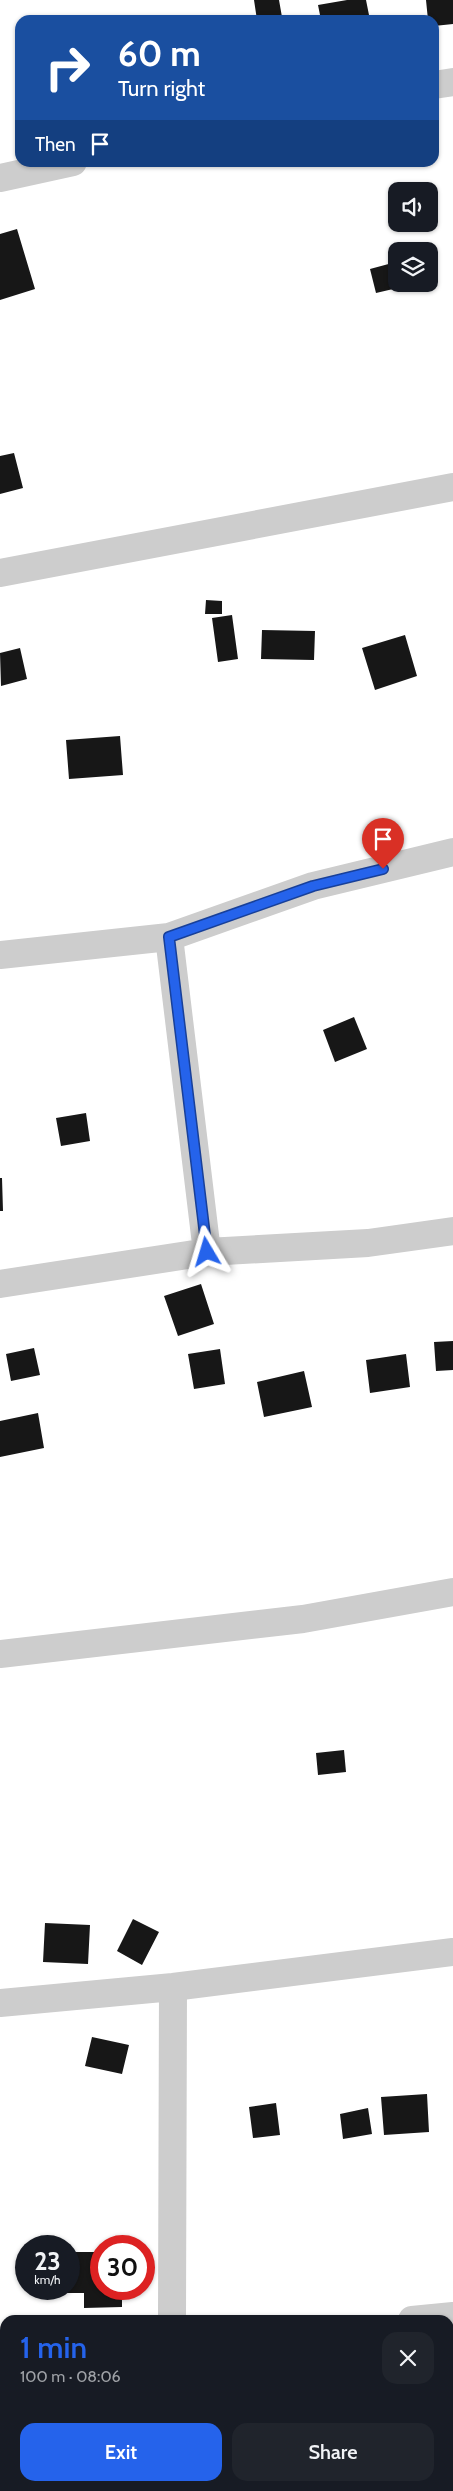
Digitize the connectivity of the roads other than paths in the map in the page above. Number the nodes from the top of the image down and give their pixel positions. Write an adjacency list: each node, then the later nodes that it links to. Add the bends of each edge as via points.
1 (453, 82): 2 (street)
2 (439, 85)
3 (50, 167): 4 (street)
4 (0, 178)
5 (453, 487): 6 (street)
6 (0, 573)
7 (453, 852): 8 (street, via 313,886)
8 (169, 937): 9 (street); 11 (street)
9 (0, 955)
10 (453, 1231): 11 (street, via 368,1243)
11 (207, 1252): 12 (street)
12 (0, 1284)
13 (453, 1592): 14 (street, via 304,1619)
14 (0, 1654)
15 (453, 1952): 16 (street)
16 (173, 1986): 17 (street); 18 (street)
17 (0, 2003)
18 (172, 2315)

